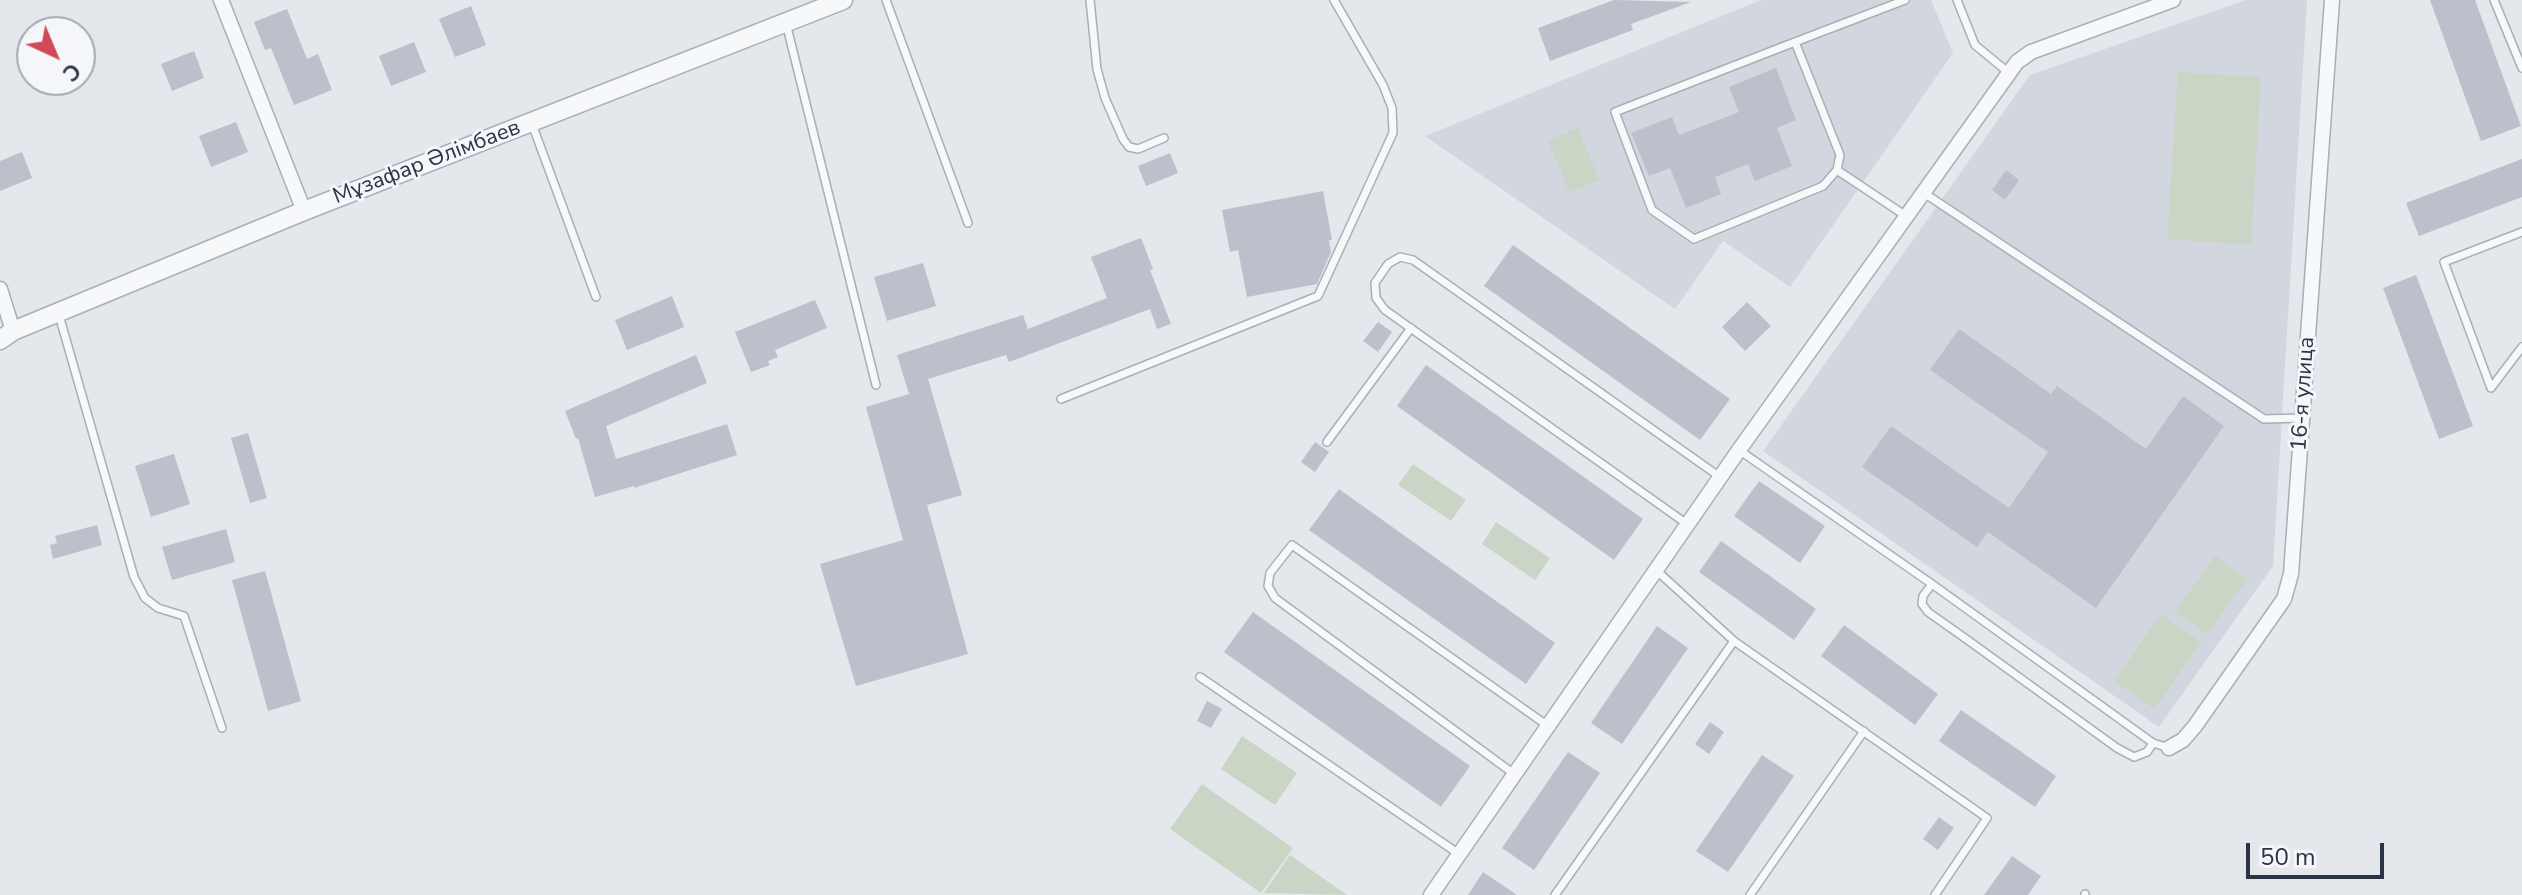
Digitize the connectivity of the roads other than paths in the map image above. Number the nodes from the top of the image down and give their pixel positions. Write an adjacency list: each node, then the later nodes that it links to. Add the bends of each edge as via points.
1 (221, 0): 20 (street)
2 (843, 0): 11 (street, Мұзафар Әлімбаев)
3 (886, 0): 22 (lane)
4 (1090, 0): 17 (lane, via 1097,69 1123,139 1138,149)
5 (1334, 0): 31 (lane, via 1383,85 1392,108 1393,133 1318,296)
6 (1905, 0): 13 (lane)
7 (1957, 0): 15 (lane, via 1975,45)
8 (2172, 0): 15 (street, via 2031,52)
9 (2332, 0): 32 (street, 16-я улица)
10 (2495, 0): 14 (lane)
11 (805, 7): 12 (street, Мұзафар Әлімбаев)
12 (786, 21): 16 (street, Мұзафар Әлімбаев); 30 (lane)
13 (1795, 42): 18 (lane, via 1840,155); 18 (lane, via 1615,112 1652,210 1694,239 1823,186)
14 (2522, 68)
15 (2009, 73): 19 (street)
16 (531, 122): 20 (street, Мұзафар Әлімбаев); 25 (lane)
17 (1164, 138)
18 (1837, 170): 21 (lane)
19 (1923, 193): 21 (street); 32 (lane, via 2264,419)
20 (304, 211): 26 (street, Мұзафар Әлімбаев)
21 (1906, 216): 34 (street)
22 (968, 223)
23 (2522, 232): 29 (lane, via 2444,262 2491,388)
24 (0, 289): 28 (street)
25 (596, 297)
26 (58, 313): 28 (street, Мұзафар Әлімбаев); 42 (lane, via 134,577 145,598 184,616)
27 (1411, 328): 33 (lane); 35 (lane, via 1376,298 1375,283 1400,257 1413,260); 36 (lane)
28 (7, 336)
29 (2522, 347)
30 (876, 385)
31 (1061, 399)
32 (2302, 418): 45 (street, 16-я улица, via 2291,574 2284,599 2195,726)
33 (1327, 442)
34 (1739, 450): 35 (street); 38 (lane)
35 (1720, 477): 36 (street)
36 (1687, 524): 37 (street)
37 (1656, 570): 39 (lane); 41 (street)
38 (1932, 584): 44 (lane); 44 (lane, via 1923,596 1928,612 2067,713 2134,757)
39 (1734, 641): 43 (lane); 49 (lane)
40 (1200, 677): 47 (lane)
41 (1548, 726): 46 (street); 46 (lane, via 1292,545 1270,573 1268,586 1275,598)
42 (222, 728)
43 (1864, 731): 50 (lane); 51 (lane, via 1987,818)
44 (2153, 743): 45 (lane)
45 (2169, 748)
46 (1514, 774): 47 (street)
47 (1459, 854): 48 (street)
48 (1431, 895)
49 (1555, 895)
50 (1750, 895)
51 (1935, 895)

